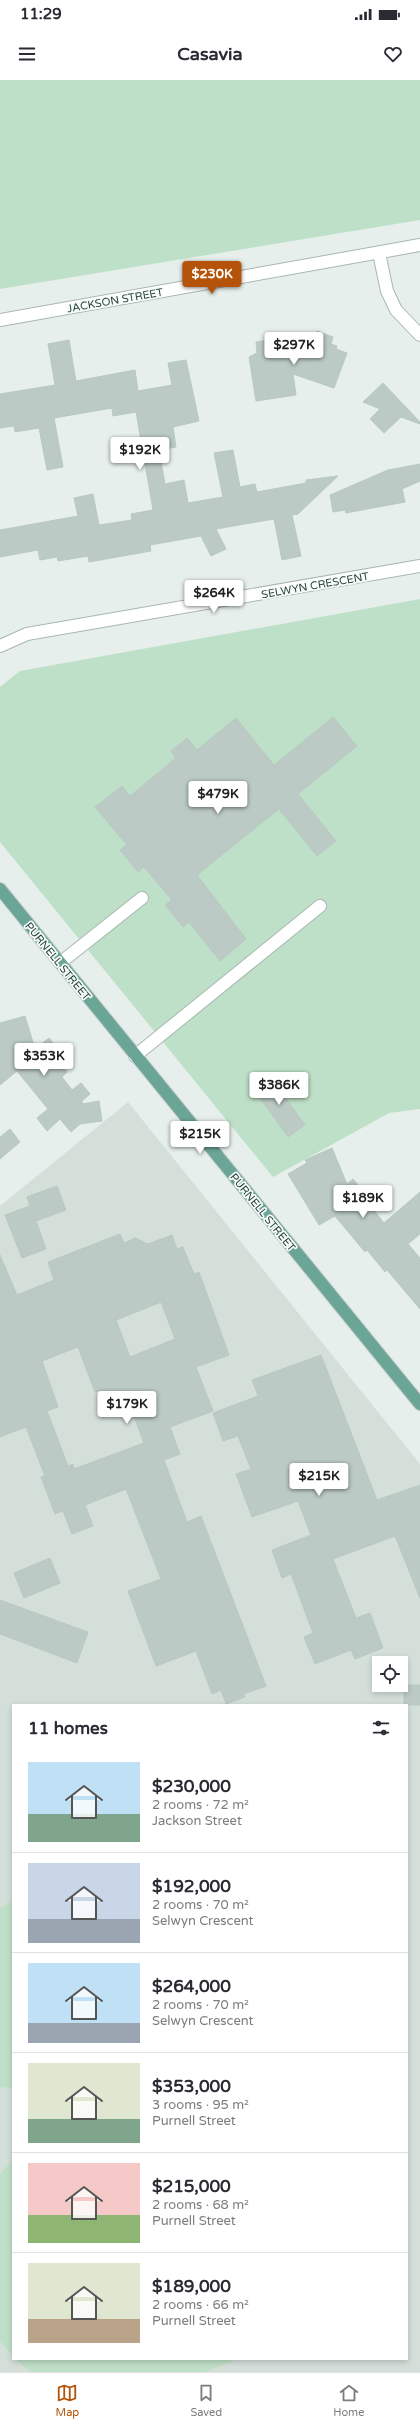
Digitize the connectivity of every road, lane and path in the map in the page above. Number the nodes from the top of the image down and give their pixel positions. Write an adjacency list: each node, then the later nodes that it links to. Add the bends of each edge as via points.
1 (420, 245): 2 (street, JACKSON STREET)
2 (379, 252): 3 (street, JACKSON STREET); 4 (street, via 387,291 396,310)
3 (0, 320)
4 (420, 335)
5 (420, 566): 6 (street, SELWYN CRESCENT, via 27,634)
6 (0, 646)
7 (0, 889): 10 (main road, PURNELL STREET)
8 (142, 898): 10 (street)
9 (320, 906): 11 (street)
10 (60, 963): 11 (main road, PURNELL STREET)
11 (135, 1056): 12 (main road, PURNELL STREET)
12 (420, 1404)

